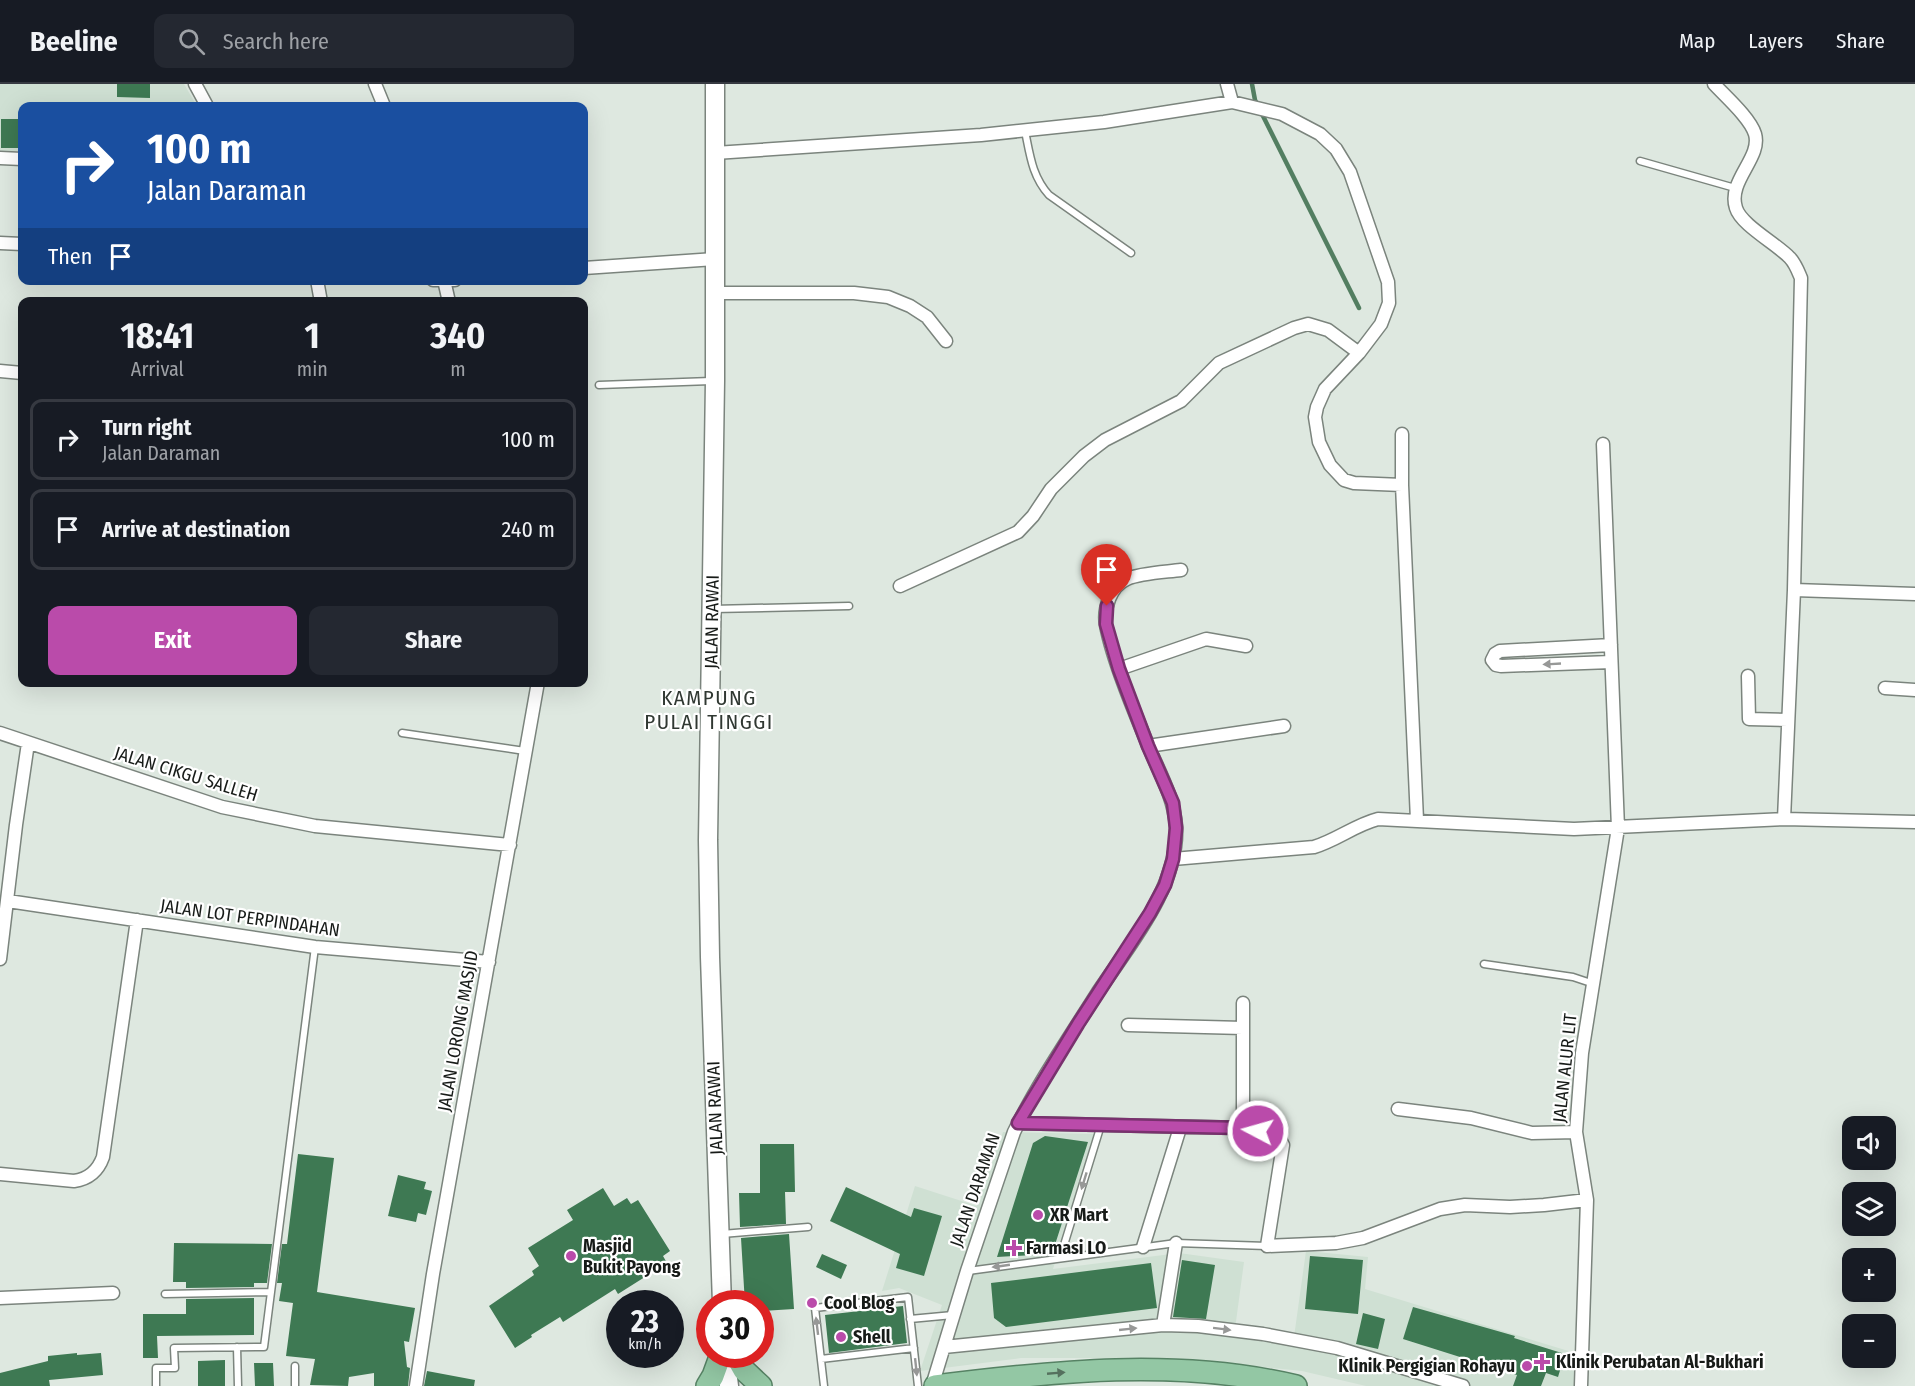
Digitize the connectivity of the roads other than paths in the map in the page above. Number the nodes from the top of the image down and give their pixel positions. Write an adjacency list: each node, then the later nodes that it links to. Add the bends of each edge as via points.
1 (195, 84): 6 (street)
2 (375, 84): 7 (street)
3 (715, 84): 10 (main road, JALAN RAWAI)
4 (1227, 84): 8 (street)
5 (1714, 84): 14 (street, via 1751,126 1755,138 1755,149)
6 (205, 102)
7 (382, 102)
8 (1232, 102): 9 (street); 22 (street, via 1282,114 1320,134 1336,149 1350,172 1388,282 1389,303 1381,324)
9 (1025, 131): 10 (street); 17 (lane, via 1041,186)
10 (716, 153): 18 (main road, JALAN RAWAI)
11 (0, 158): 12 (street)
12 (18, 159)
13 (1640, 161): 14 (lane)
14 (1736, 188): 32 (street, via 1736,208 1744,220 1792,260 1801,278)
15 (0, 243): 16 (street)
16 (18, 244)
17 (1131, 253)
18 (715, 259): 19 (street); 20 (main road, JALAN RAWAI)
19 (588, 268)
20 (716, 293): 21 (street, via 854,293 888,297 927,317); 25 (main road, JALAN RAWAI)
21 (946, 341)
22 (1359, 353): 29 (street, via 1325,389 1317,406 1319,442 1330,465 1344,480); 31 (street, via 1328,330 1308,324 1219,363 1180,400 1105,440 1084,456 1051,489 1018,532)
23 (0, 371): 24 (street)
24 (18, 373)
25 (715, 381): 26 (lane); 35 (main road, JALAN RAWAI)
26 (599, 385)
27 (1402, 434): 29 (street)
28 (1603, 444): 36 (street, JALAN ALUR LIT)
29 (1402, 484): 52 (street)
30 (1181, 570): 39 (street, JALAN DARAMAN, via 1128,578 1111,596 1106,624)
31 (900, 586)
32 (1794, 590): 33 (street); 44 (street)
33 (1915, 594)
34 (849, 606): 35 (lane)
35 (712, 609): 76 (main road, JALAN RAWAI, via 708,840)
36 (1611, 645): 38 (street, JALAN ALUR LIT); 38 (street, one-way to 36, via 1501,666 1492,660 1500,651)
37 (1246, 646): 39 (street, via 1206,639)
38 (1611, 662): 54 (street, JALAN ALUR LIT)
39 (1119, 669): 49 (street, JALAN DARAMAN)
40 (1748, 676): 44 (street, via 1749,719)
41 (537, 687): 50 (street, JALAN LORONG MASJID)
42 (1885, 688): 43 (street)
43 (1915, 690)
44 (1788, 720): 51 (street)
45 (1284, 726): 49 (street)
46 (0, 733): 48 (street, JALAN CIKGU SALLEH)
47 (402, 733): 50 (lane)
48 (28, 743): 55 (street, JALAN CIKGU SALLEH, via 222,807 315,826); 57 (street)
49 (1148, 746): 56 (street, JALAN DARAMAN, via 1173,803)
50 (526, 752): 55 (street, JALAN LORONG MASJID)
51 (1784, 819): 53 (street); 54 (street)
52 (1417, 820): 54 (street); 56 (street, via 1378,819 1314,847)
53 (1915, 822)
54 (1618, 828): 63 (street, JALAN ALUR LIT)
55 (510, 845): 61 (street, JALAN LORONG MASJID)
56 (1173, 859): 68 (street, JALAN DARAMAN, via 1150,913)
57 (8, 901): 58 (street, JALAN LOT PERPINDAHAN); 60 (street)
58 (137, 920): 59 (street, JALAN LOT PERPINDAHAN); 73 (street, via 100,1166 83,1180 74,1181)
59 (315, 947): 61 (street, JALAN LOT PERPINDAHAN); 83 (lane)
60 (0, 959)
61 (489, 962): 101 (street, JALAN LORONG MASJID)
62 (1485, 964): 63 (lane, via 1573,977)
63 (1594, 984): 72 (street, JALAN ALUR LIT, via 1582,1053)
64 (1244, 1003): 66 (street)
65 (1128, 1025): 66 (street)
66 (1243, 1028): 71 (street)
67 (1398, 1109): 72 (street, via 1471,1118 1533,1133)
68 (1018, 1123): 69 (street); 81 (street, JALAN DARAMAN)
69 (1101, 1125): 70 (street); 80 (lane, one-way to 80)
70 (1180, 1128): 71 (street); 79 (street)
71 (1243, 1128): 78 (street, via 1274,1134 1283,1145)
72 (1576, 1132): 74 (street, JALAN ALUR LIT)
73 (0, 1174)
74 (1587, 1200): 78 (street, via 1510,1207 1465,1205 1440,1209 1363,1238); 110 (street, JALAN ALUR LIT)
75 (808, 1227): 76 (lane)
76 (719, 1234): 82 (main road, JALAN RAWAI)
77 (1176, 1243): 78 (lane); 79 (lane); 89 (street)
78 (1267, 1246)
79 (1143, 1247): 80 (lane)
80 (1060, 1258): 81 (lane, one-way to 81)
81 (967, 1271): 87 (street, JALAN DARAMAN)
82 (721, 1290)
83 (271, 1292): 85 (lane); 90 (lane, via 264,1347)
84 (113, 1293): 86 (street)
85 (165, 1294)
86 (0, 1298)
87 (954, 1315): 88 (lane); 91 (street, JALAN DARAMAN)
88 (910, 1319): 92 (lane); 93 (lane, one-way to 88, via 815,1308 908,1297)
89 (1163, 1325): 91 (street, one-way to 89); 109 (street, one-way to 109, via 1220,1329 1337,1348)
90 (237, 1347): 98 (lane, via 174,1348 175,1368 156,1368); 99 (lane)
91 (944, 1347): 107 (street, JALAN DARAMAN)
92 (914, 1348): 93 (lane); 106 (lane, one-way to 106)
93 (821, 1359): 105 (lane)
94 (295, 1366): 100 (lane)
95 (717, 1368): 102 (highway)
96 (726, 1368): 103 (main road)
97 (743, 1368): 104 (highway)
98 (156, 1386)
99 (238, 1386)
100 (295, 1386)
101 (416, 1386)
102 (706, 1386)
103 (729, 1386)
104 (761, 1386)
105 (824, 1386)
106 (918, 1386)
107 (934, 1386): 108 (highway, one-way to 108, via 1058,1373 1156,1370 1222,1374)
108 (1296, 1386)
109 (1463, 1386)
110 (1581, 1386)

